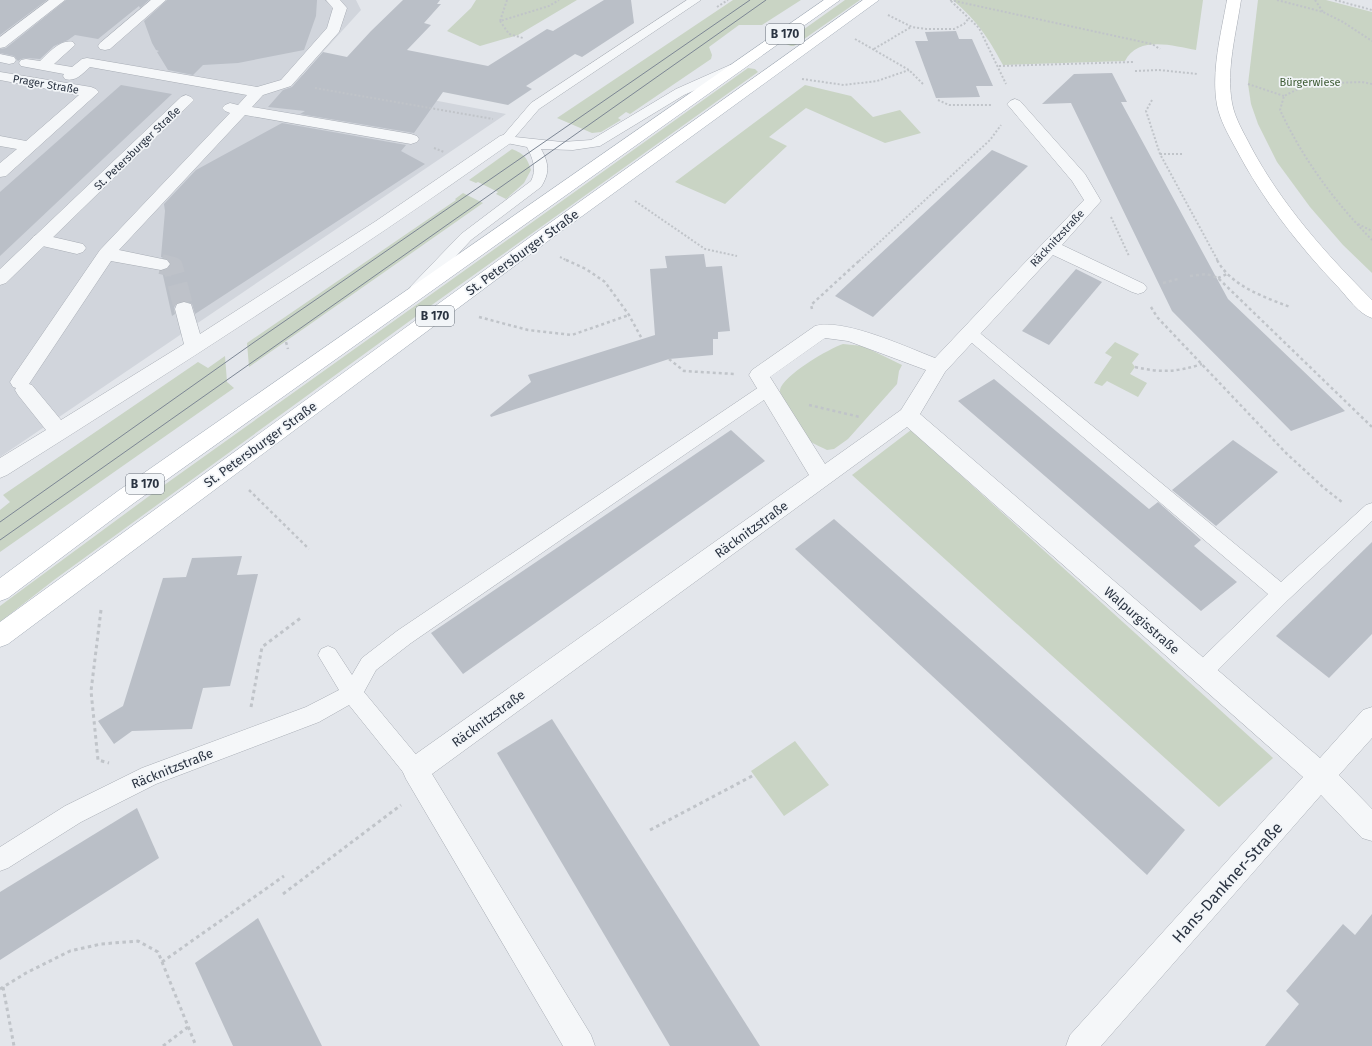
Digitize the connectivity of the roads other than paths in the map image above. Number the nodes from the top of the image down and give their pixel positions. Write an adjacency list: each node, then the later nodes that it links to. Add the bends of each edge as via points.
1 (58, 0): 9 (street)
2 (166, 0): 8 (street)
3 (333, 0): 18 (street, via 340,8 334,29 286,83)
4 (695, 0): 22 (lane, via 535,106)
5 (833, 0): 12 (main road, St. Petersburger Straße / B 170)
6 (872, 0): 14 (main road, St. Petersburger Straße / B 170)
7 (1234, 0): 37 (main road, via 1222,79 1224,101 1232,124 1250,163 1278,206 1314,250)
8 (155, 3): 11 (street)
9 (3, 40)
10 (68, 45): 15 (street)
11 (105, 46)
12 (758, 53): 14 (main road); 16 (main road, St. Petersburger Straße / B 170)
13 (26, 63): 15 (street)
14 (782, 63): 49 (main road, St. Petersburger Straße / B 170)
15 (43, 66): 18 (street, via 72,74 87,62)
16 (737, 67): 25 (lane, via 680,92 595,143 579,147); 35 (main road, St. Petersburger Straße / B 170)
17 (0, 76): 26 (street, Prager Straße, via 91,92)
18 (258, 92): 21 (street)
19 (186, 100): 28 (street, St. Petersburger Straße)
20 (1015, 104): 29 (street, Räcknitzstraße, via 1079,178 1093,201)
21 (235, 108): 23 (street); 31 (street)
22 (506, 138): 25 (lane); 39 (street)
23 (411, 139)
24 (0, 141): 26 (street)
25 (532, 144): 35 (lane, via 542,163 542,174 536,184 466,237)
26 (29, 146): 27 (street)
27 (0, 172)
28 (40, 240): 30 (street); 33 (street, St. Petersburger Straße)
29 (1050, 246): 34 (street); 38 (street, Räcknitzstraße)
30 (77, 248)
31 (106, 254): 32 (street); 43 (street, via 23,386)
32 (161, 264)
33 (0, 279)
34 (1138, 288)
35 (410, 296): 47 (main road, St. Petersburger Straße / B 170, via 126,497)
36 (184, 309): 39 (street)
37 (1372, 311)
38 (970, 333): 40 (street, Räcknitzstraße); 48 (lane)
39 (194, 347): 43 (street)
40 (938, 367): 41 (street, via 850,334 822,331); 42 (street, Räcknitzstraße)
41 (766, 386): 45 (street); 52 (lane, via 404,637 369,664)
42 (908, 416): 45 (street, Räcknitzstraße); 51 (street, Walpurgisstraße)
43 (58, 432): 44 (street)
44 (0, 469)
45 (822, 478): 55 (street, Räcknitzstraße)
46 (1367, 514): 48 (lane)
47 (0, 591)
48 (1281, 594): 51 (lane)
49 (0, 636)
50 (328, 655): 52 (lane)
51 (1202, 672): 54 (street, Walpurgisstraße)
52 (352, 692): 55 (lane); 57 (lane, Räcknitzstraße, via 312,715 150,775 73,814)
53 (1372, 718): 54 (street, Hans-Dankner-Straße)
54 (1321, 776): 56 (street, Walpurgisstraße); 59 (street, Hans-Dankner-Straße)
55 (420, 779): 58 (street)
56 (1372, 828)
57 (0, 860)
58 (580, 1046)
59 (1082, 1046)

